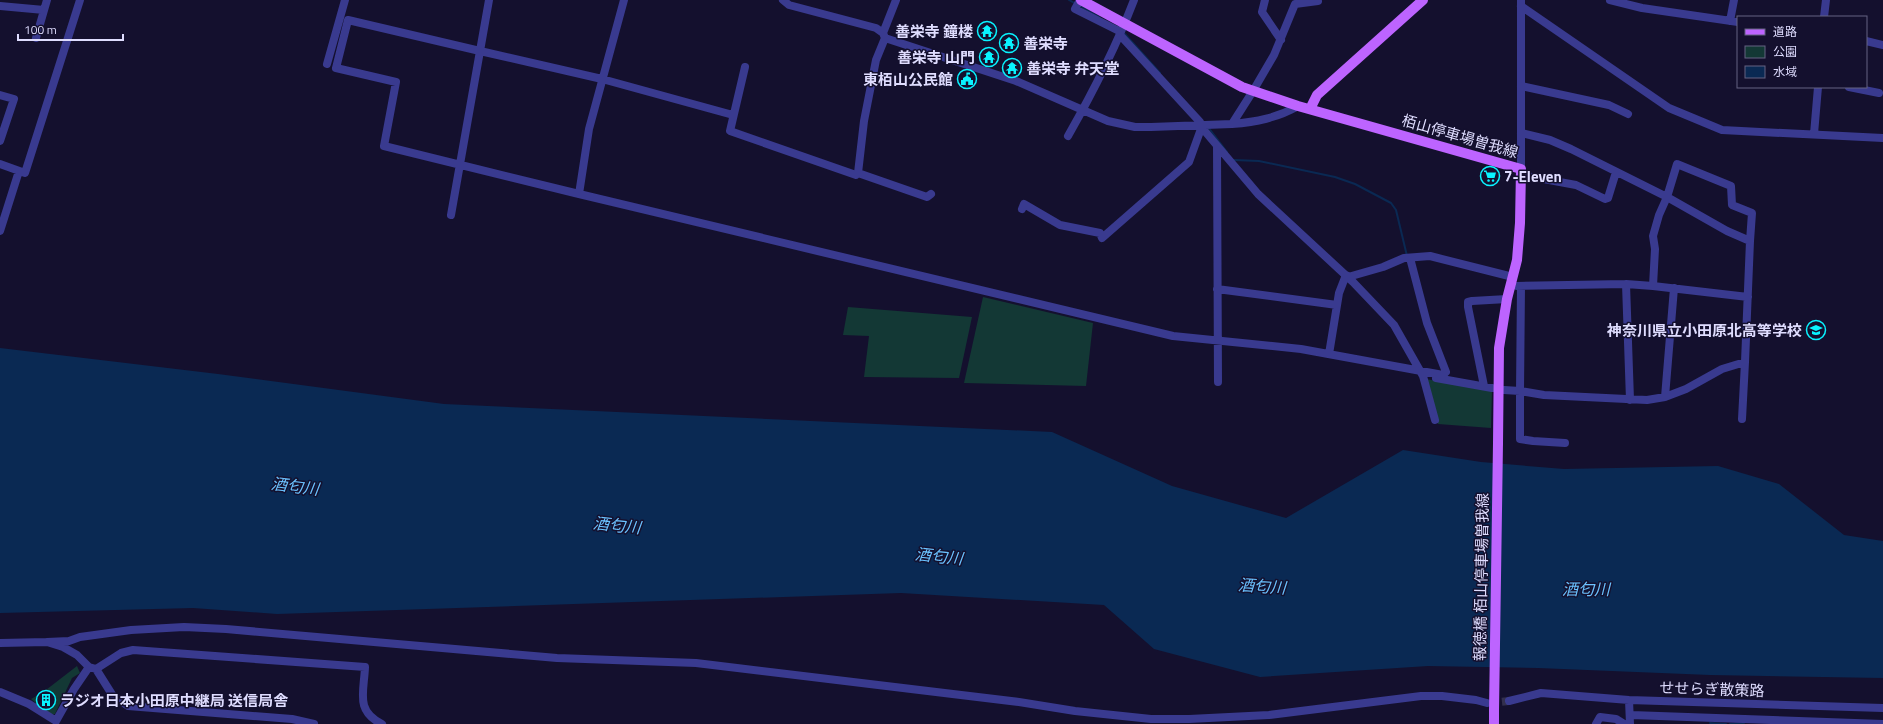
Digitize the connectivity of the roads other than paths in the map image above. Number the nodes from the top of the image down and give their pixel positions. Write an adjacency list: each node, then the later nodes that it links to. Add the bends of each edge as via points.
1 (47, 0): 18 (street)
2 (80, 0): 52 (street, via 25,173)
3 (345, 0): 28 (street)
4 (489, 0): 27 (street)
5 (624, 0): 30 (street)
6 (783, 0): 22 (street, via 789,5 876,28)
7 (896, 0): 22 (street)
8 (1081, 0): 21 (main road, 栢山停車場曽我線)
9 (1134, 0): 21 (street)
10 (1265, 0): 24 (street, via 1262,12)
11 (1320, 0): 24 (street, via 1295,4)
12 (1423, 0): 38 (main road, via 1317,95)
13 (1610, 0): 20 (street, via 1642,8)
14 (1734, 0): 20 (street)
15 (1826, 0): 19 (street)
16 (1521, 3): 31 (street); 45 (street, via 1669,108 1722,130)
17 (0, 6): 18 (street)
18 (44, 10): 23 (street)
19 (1824, 16)
20 (1734, 21)
21 (1122, 30): 34 (main road, 栢山停車場曽我線); 39 (street); 43 (street)
22 (884, 35): 39 (street, via 1016,81); 55 (street, via 876,60 864,121)
23 (36, 38)
24 (1281, 40): 34 (street)
25 (1867, 41): 26 (street)
26 (1883, 45)
27 (480, 51): 30 (street); 51 (street); 51 (street, via 348,20 336,68 396,82 384,146)
28 (327, 64)
29 (745, 67): 41 (street)
30 (602, 79): 41 (street); 56 (street, via 589,129)
31 (1521, 86): 40 (street, via 1609,105); 44 (street)
32 (1818, 88): 45 (street)
33 (1854, 88): 35 (street)
34 (1254, 91): 37 (main road, 栢山停車場曽我線); 42 (street)
35 (1879, 93)
36 (0, 95): 48 (street, via 14,99)
37 (1298, 106): 38 (main road, 栢山停車場曽我線); 42 (street, via 1264,120)
38 (1310, 109): 53 (main road, 栢山停車場曽我線)
39 (1082, 111): 43 (street, via 1108,122 1135,127); 46 (street)
40 (1628, 114)
41 (733, 115): 55 (street, via 730,131 856,175)
42 (1232, 124): 43 (street)
43 (1204, 126): 49 (street); 59 (street, via 1188,162 1102,238 1100,233 1060,225 1024,204)
44 (1521, 133): 53 (street); 54 (street, via 1550,140)
45 (1814, 134): 47 (street)
46 (1068, 136)
47 (1883, 138)
48 (0, 141)
49 (1217, 146): 64 (street, via 1258,194); 70 (street)
50 (0, 164): 52 (street)
51 (459, 165): 56 (street); 60 (street)
52 (19, 171): 61 (street)
53 (1521, 172): 54 (street, via 1576,185 1605,199 1608,198); 65 (main road, 栢山停車場曽我線, via 1519,246)
54 (1616, 172): 58 (street)
55 (858, 173): 57 (street, via 927,197)
56 (579, 194): 74 (street, via 1174,336)
57 (931, 194)
58 (1667, 197): 62 (street, via 1727,232); 62 (street, via 1677,164 1731,186 1732,205 1752,213); 68 (street, via 1653,236)
59 (1022, 209)
60 (451, 216)
61 (0, 231)
62 (1750, 241): 71 (street)
63 (1410, 258): 64 (street); 65 (street, via 1430,256); 78 (street, via 1427,323 1446,372)
64 (1347, 276): 73 (street, via 1341,284); 77 (street, via 1394,325)
65 (1512, 281): 67 (street); 72 (main road, 栢山停車場曽我線)
66 (1626, 284): 67 (street); 68 (street); 83 (street)
67 (1521, 286): 81 (street)
68 (1654, 286): 69 (street)
69 (1674, 288): 71 (street); 82 (street)
70 (1217, 289): 73 (street); 74 (street)
71 (1748, 297): 76 (street)
72 (1507, 299): 78 (street, via 1468,302 1488,387); 86 (main road, 栢山停車場曽我線, via 1499,348)
73 (1337, 304): 75 (street)
74 (1218, 340): 75 (street); 79 (street)
75 (1329, 354): 77 (street)
76 (1744, 362): 82 (street); 84 (street)
77 (1422, 373): 78 (street); 85 (street)
78 (1442, 377)
79 (1218, 382)
80 (1504, 390): 81 (street)
81 (1520, 391): 83 (street, via 1544,396); 87 (street, via 1520,439)
82 (1665, 397): 83 (street)
83 (1630, 400)
84 (1742, 419)
85 (1435, 420)
86 (1498, 443): 100 (main road, 報徳橋 栢山停車場曽我線, bridge)
87 (1566, 443)
88 (47, 642): 89 (street); 90 (street, via 63,647); 94 (street, via 69,641 80,637 131,630 184,627 226,629 557,658 703,664 1151,719 1269,715 1421,696 1442,696)
89 (0, 643)
90 (93, 668): 91 (street, via 74,689 56,721 29,704); 98 (street, via 113,696 133,707 292,719); 99 (street, via 121,653 133,650 365,667 362,702 364,709)
91 (0, 692)
92 (1629, 700): 93 (street, せせらぎ散策路, via 1541,693); 95 (street, せせらぎ散策路); 96 (street)
93 (1509, 701)
94 (1487, 703)
95 (1883, 708)
96 (1631, 715): 97 (street); 103 (street)
97 (1706, 721): 104 (street)
98 (314, 724)
99 (382, 724)
100 (1494, 724)
101 (1596, 724): 102 (street, via 1600,717 1616,719)
102 (1624, 724)
103 (1630, 724)
104 (1883, 724)

